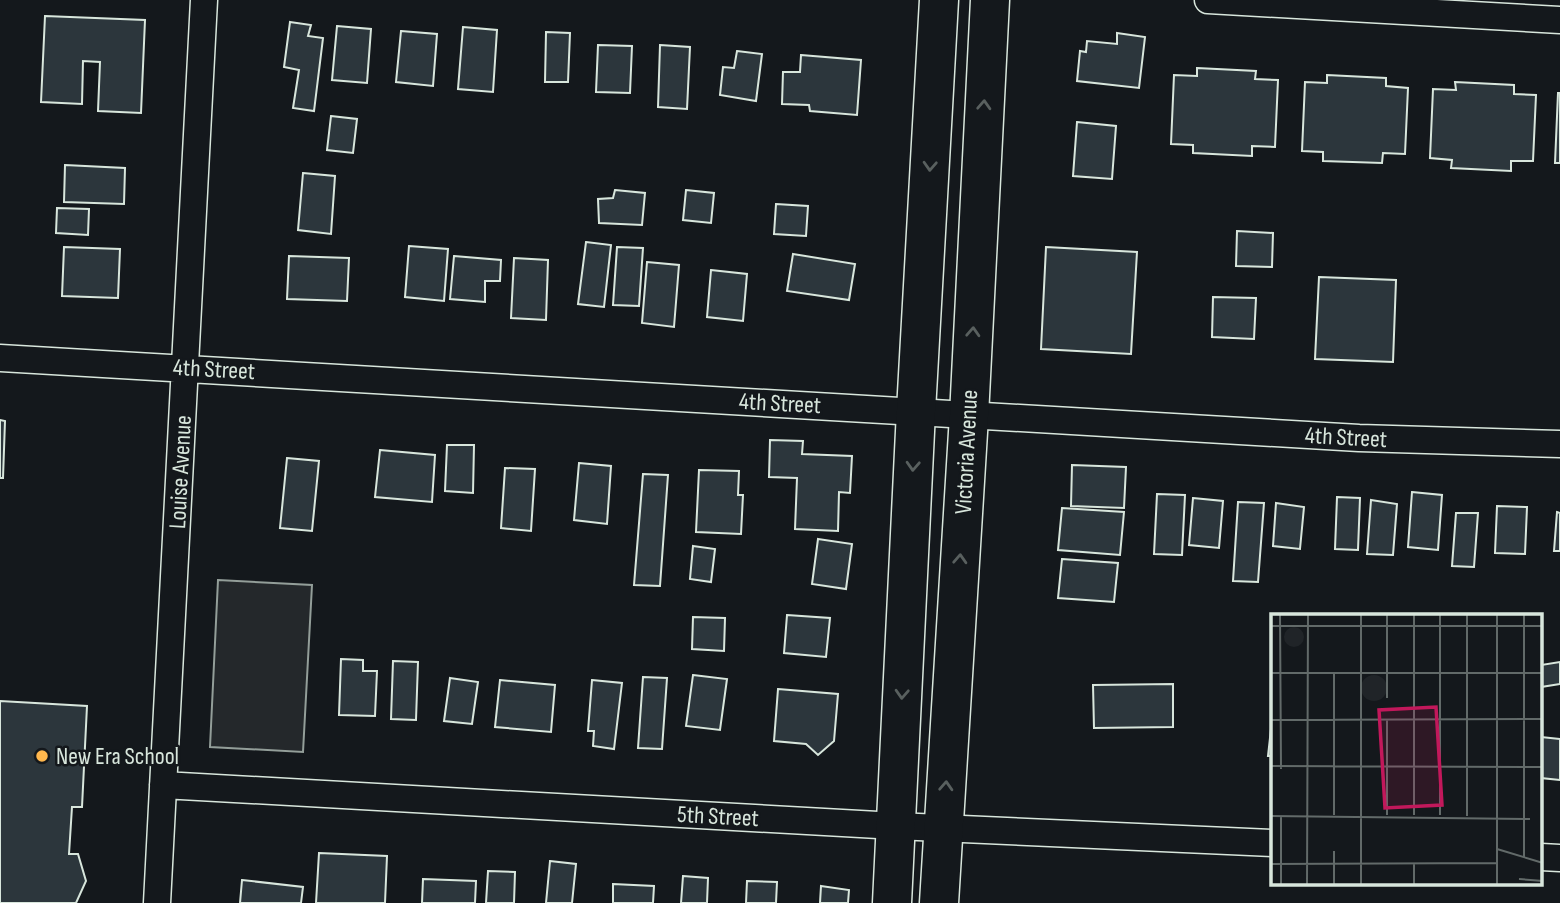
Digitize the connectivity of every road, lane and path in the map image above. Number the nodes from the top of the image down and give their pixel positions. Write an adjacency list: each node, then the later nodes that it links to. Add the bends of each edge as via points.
1 (204, 0): 7 (street, Louise Avenue)
2 (939, 0): 8 (main road, one-way to 8)
3 (990, 0): 9 (main road, Victoria Avenue, one-way to 3)
4 (1208, 0): 5 (street)
5 (1560, 20)
6 (0, 358): 7 (street, 4th Street)
7 (185, 368): 8 (street, 4th Street); 11 (street, Louise Avenue)
8 (916, 411): 9 (street, 4th Street); 12 (main road, one-way to 12)
9 (969, 416): 10 (street, 4th Street, via 1359,438); 13 (main road, Victoria Avenue, one-way to 9)
10 (1560, 444)
11 (163, 785): 12 (street, 5th Street); 17 (street, Louise Avenue)
12 (896, 826): 13 (street, 5th Street); 18 (main road)
13 (944, 827): 14 (street, 5th Street); 19 (main road, Victoria Avenue)
14 (1271, 844)
15 (1542, 857): 16 (street)
16 (1560, 858)
17 (157, 903)
18 (892, 903)
19 (939, 903)

